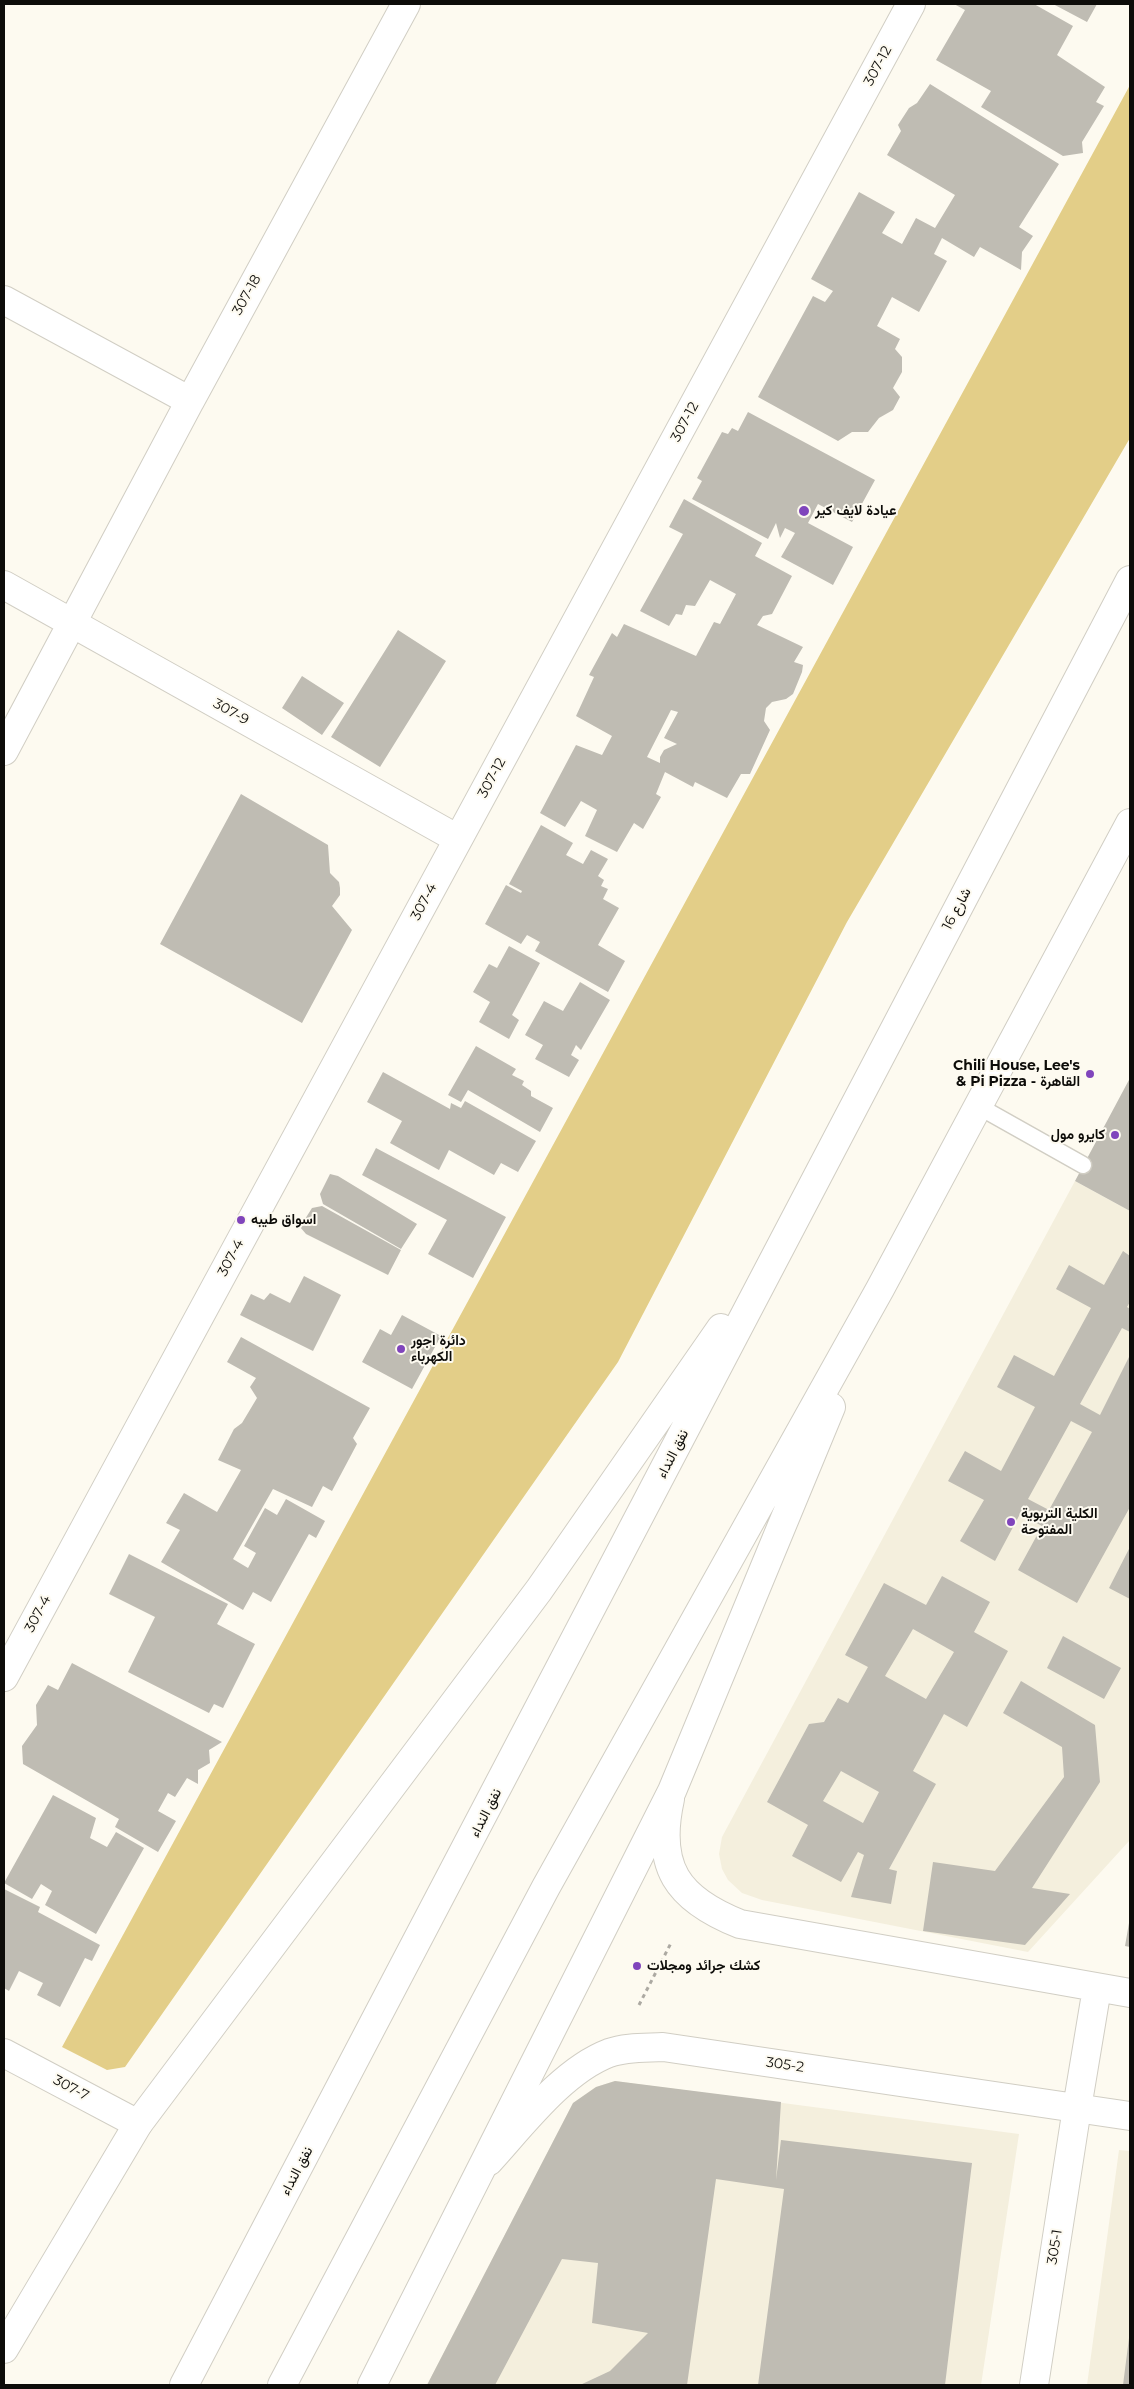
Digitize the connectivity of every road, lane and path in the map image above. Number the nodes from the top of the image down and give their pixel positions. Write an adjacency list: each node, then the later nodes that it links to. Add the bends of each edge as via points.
1 (406, 4): 4 (main road, 307-18)
2 (912, 4): 10 (main road, 307-12)
3 (4, 300): 4 (main road)
4 (190, 401): 7 (main road, 307-18)
5 (1130, 580): 13 (main road, شارع 16)
6 (4, 585): 7 (main road, 307-9)
7 (72, 623): 8 (main road, 307-18); 10 (main road, 307-9)
8 (4, 751)
9 (1130, 823): 11 (main road)
10 (458, 839): 15 (main road, 307-4)
11 (978, 1106): 12 (lane); 14 (main road)
12 (1083, 1165)
13 (783, 1238): 24 (main road, via 539,1590); 27 (main road, نفق النداء, via 467,1849)
14 (880, 1289): 16 (main road); 28 (main road, via 546,1887)
15 (4, 1676)
16 (672, 1791): 18 (main road, via 665,1830 666,1851 673,1873 678,1884 693,1900 717,1915 740,1924); 25 (main road)
17 (671, 1943): 20 (path)
18 (1097, 1988): 19 (main road); 22 (main road, 305-1)
19 (1130, 1993)
20 (639, 2005)
21 (4, 2052): 24 (main road, 307-7)
22 (1077, 2108): 23 (main road, 305-2); 25 (main road, 305-2, via 663,2047 631,2048 590,2062 567,2079); 30 (main road, 305-1)
23 (1130, 2116)
24 (138, 2124): 26 (main road)
25 (483, 2168): 29 (main road)
26 (4, 2349)
27 (184, 2385)
28 (282, 2385)
29 (372, 2385)
30 (1034, 2385)

